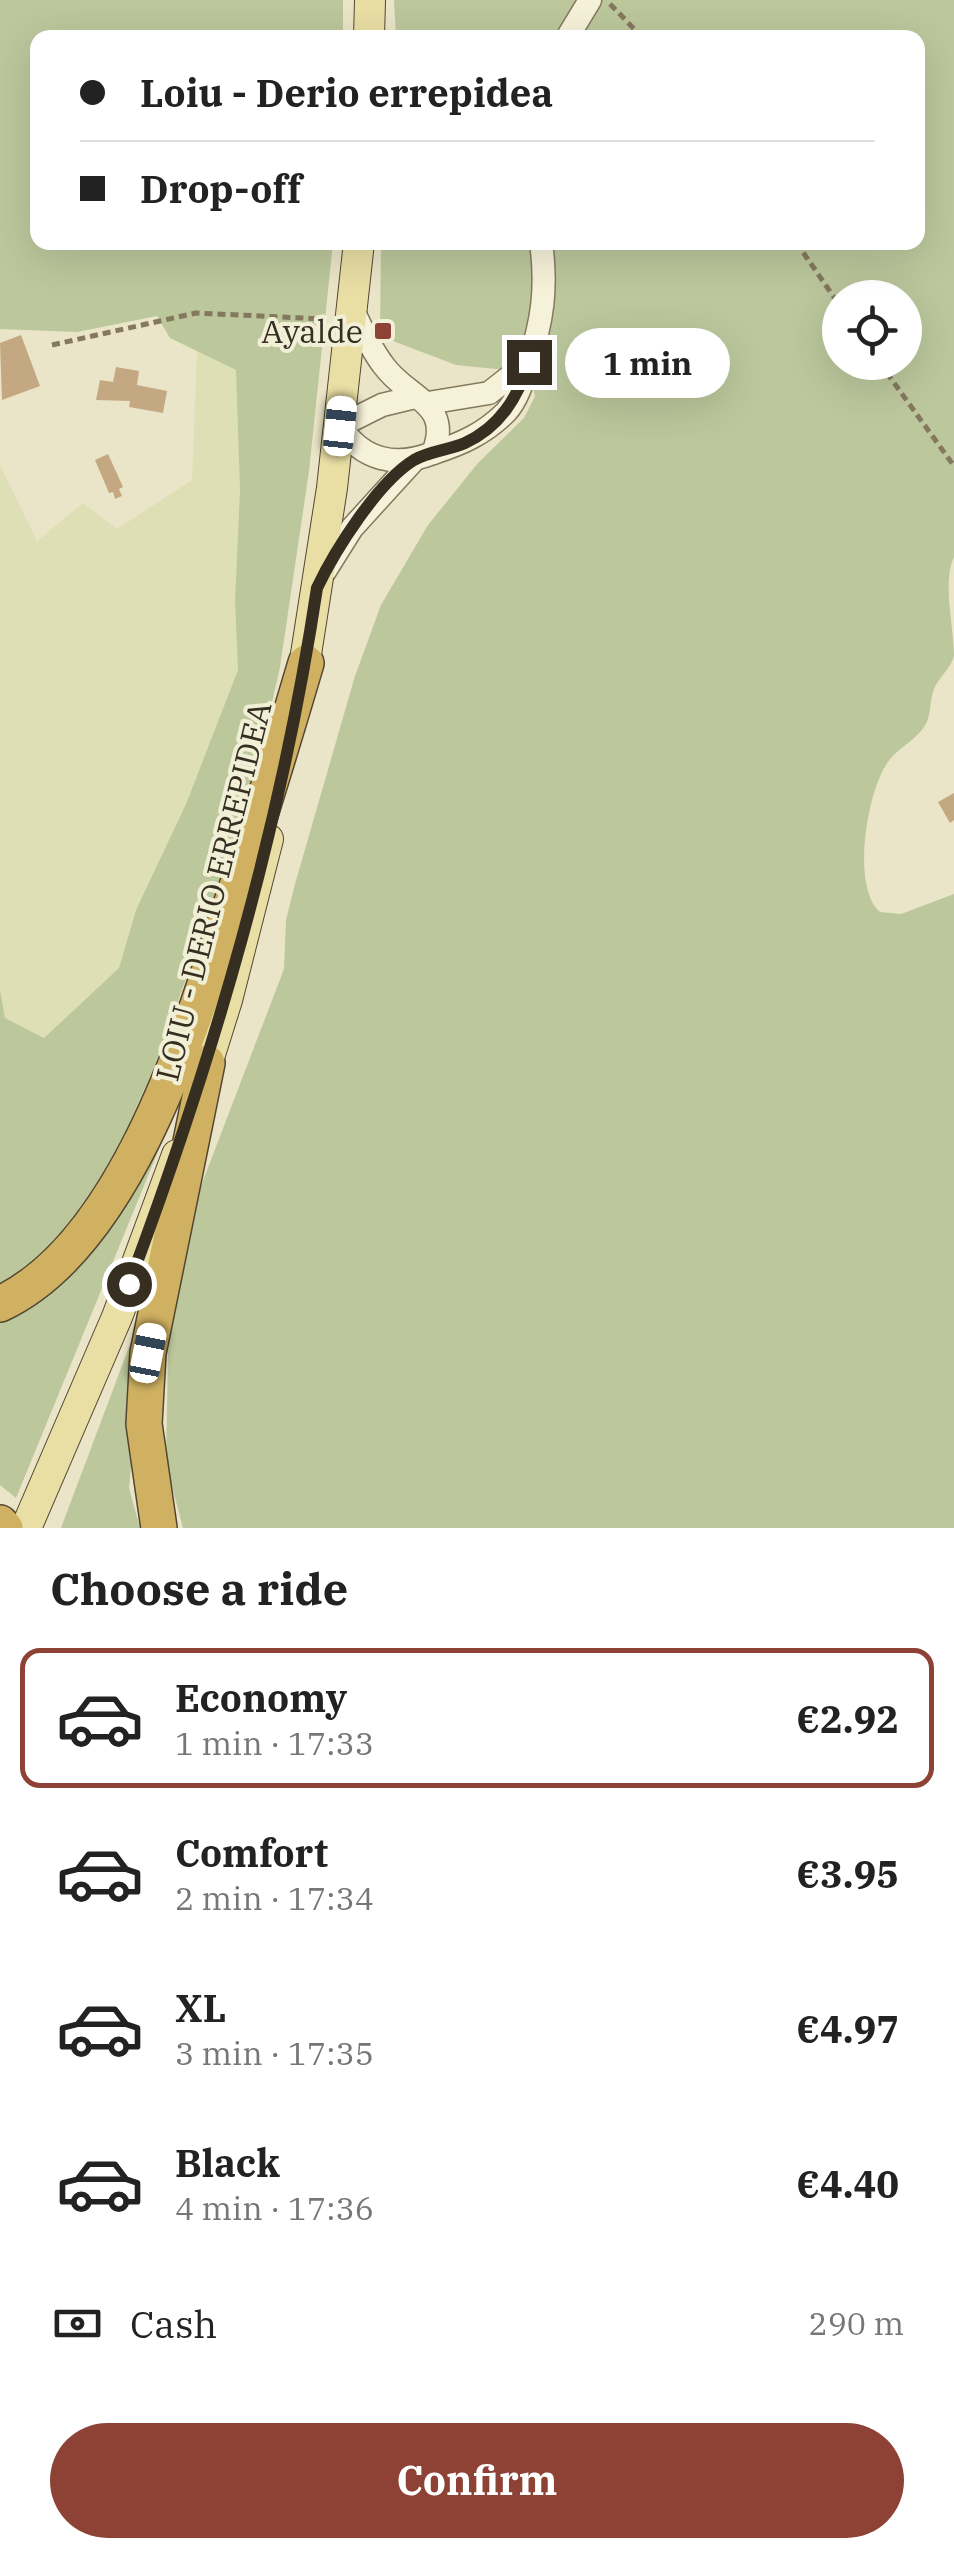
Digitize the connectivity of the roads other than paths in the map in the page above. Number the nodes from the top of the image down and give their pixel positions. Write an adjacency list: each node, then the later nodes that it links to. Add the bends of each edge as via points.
1 (370, 0): 3 (main road)
2 (590, 0): 4 (street)
3 (369, 30)
4 (572, 30)
5 (357, 250): 7 (main road, LOIU - DERIO ERREPIDEA)
6 (542, 250): 8 (street, via 545,306)
7 (352, 315): 9 (street, via 386,369); 10 (main road, LOIU - DERIO ERREPIDEA)
8 (529, 362): 9 (street, via 488,392); 11 (street, via 509,410 466,442)
9 (422, 400): 10 (street, via 382,404); 11 (street, via 437,419 438,439)
10 (340, 426): 11 (street, via 371,456); 12 (main road, LOIU - DERIO ERREPIDEA)
11 (422, 457): 12 (street, via 352,528)
12 (317, 588): 13 (main road, LOIU - DERIO ERREPIDEA)
13 (306, 662): 14 (main road, LOIU - DERIO ERREPIDEA, via 272,823); 15 (highway, via 214,957 134,1156 63,1258)
14 (207, 1063): 16 (main road, LOIU - DERIO ERREPIDEA, via 117,1317); 17 (highway, via 148,1353 144,1424)
15 (0, 1304)
16 (26, 1528)
17 (159, 1528)

